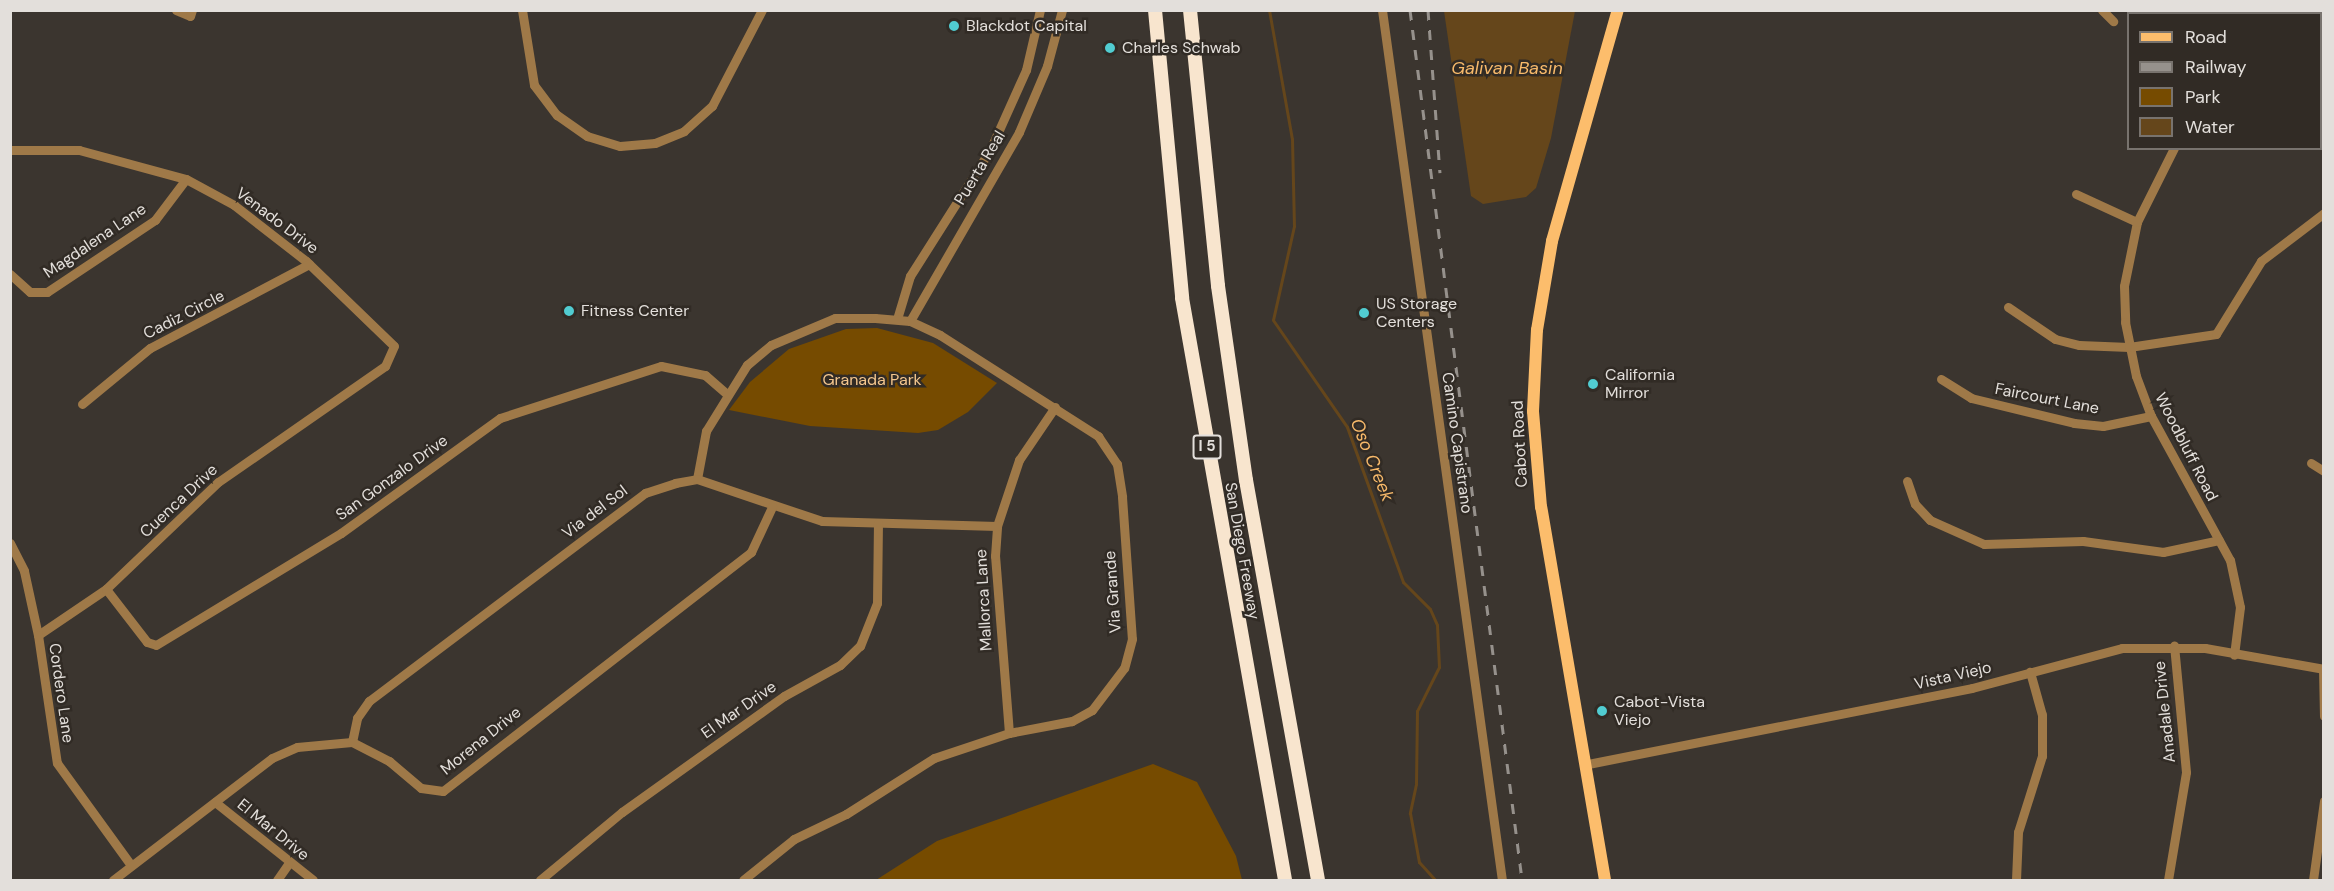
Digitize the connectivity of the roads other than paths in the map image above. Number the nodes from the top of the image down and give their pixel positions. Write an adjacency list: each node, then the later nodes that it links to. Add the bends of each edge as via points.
1 (176, 10): 2 (street, via 190,16)
2 (192, 10)
3 (522, 10): 4 (street, via 534,85 557,115 586,136 620,146 656,142 684,131 712,106)
4 (762, 10)
5 (1040, 10): 22 (street, Puerta Real, via 1026,70 990,150 910,276)
6 (1062, 10): 23 (street, Puerta Real, via 1047,66 1019,132)
7 (1155, 10): 59 (highway, San Diego Freeway / I 5, via 1182,298)
8 (1190, 10): 60 (highway, San Diego Freeway / I 5, via 1241,446)
9 (1382, 10): 61 (street, Camino Capistrano)
10 (1617, 10): 49 (main road, Cabot Road, via 1552,241 1534,372 1538,487)
11 (2103, 10): 12 (street)
12 (2113, 21)
13 (10, 150): 15 (street, Venado Drive, via 79,150)
14 (2173, 150): 18 (street, Woodbluff Road)
15 (186, 179): 19 (street, Venado Drive, via 234,205); 20 (street, Magdalena Lane, via 155,220 47,292 30,292)
16 (2076, 194): 18 (street)
17 (2324, 213): 25 (street, via 2261,261 2221,332)
18 (2137, 222): 25 (street, Woodbluff Road, via 2124,286)
19 (309, 264): 24 (street, Venado Drive); 28 (street, Cadiz Circle, via 150,348)
20 (10, 274)
21 (2008, 307): 25 (street, via 2055,339)
22 (897, 320): 23 (street); 27 (street, via 836,318 788,337 747,365)
23 (910, 321): 29 (street, Via Grande)
24 (394, 346): 40 (street, Cuenca Drive, via 386,366 218,482)
25 (2129, 347): 30 (street, Woodbluff Road)
26 (1941, 379): 30 (street, Faircourt Lane, via 1971,398 2074,423 2103,426)
27 (726, 393): 33 (street, via 706,431); 40 (street, San Gonzalo Drive, via 705,375 662,366 516,411 341,533 156,645 147,642)
28 (82, 404)
29 (1054, 407): 37 (street, Mallorca Lane, via 1019,460); 47 (street, Via Grande, via 1098,436 1117,464 1132,639 1124,668 1092,710 1072,721)
30 (2151, 416): 38 (street, Woodbluff Road)
31 (2311, 463): 32 (street)
32 (2324, 471)
33 (697, 479): 35 (street); 48 (street, Via del Sol, via 645,494 369,701 357,718)
34 (1907, 482): 38 (street, via 1915,504 1930,520 1984,544 2083,542 2163,552)
35 (772, 507): 36 (street, via 822,521); 48 (street, Morena Drive, via 751,552 443,791 421,788 389,761)
36 (878, 523): 37 (street); 57 (street, El Mar Drive, via 877,603 860,646 840,665 784,696 622,812)
37 (997, 526): 47 (street, Mallorca Lane, via 995,556)
38 (2219, 540): 43 (street, Woodbluff Road, via 2230,560 2240,607)
39 (10, 543): 41 (street, Cordero Lane, via 24,571)
40 (106, 590): 41 (street, Cuenca Drive)
41 (38, 634): 52 (street, Cordero Lane, via 57,762)
42 (2174, 646): 43 (street, Vista Viejo); 45 (street, Vista Viejo, via 2103,651); 64 (street, Anadale Drive, via 2186,772)
43 (2234, 655): 44 (street, Vista Viejo)
44 (2323, 669): 46 (street)
45 (2030, 672): 49 (street, Vista Viejo, via 1972,688); 63 (street, via 2040,700 2042,748 2018,832)
46 (2324, 716)
47 (1009, 733): 58 (street, Via Grande, via 956,748 887,783 846,814 794,839)
48 (352, 742): 51 (street, via 297,747)
49 (1588, 764): 62 (main road, Cabot Road)
50 (2324, 801): 65 (street)
51 (215, 802): 52 (street); 53 (street, El Mar Drive)
52 (130, 864): 54 (street)
53 (288, 864): 55 (street); 56 (street, El Mar Drive)
54 (113, 880)
55 (277, 880)
56 (312, 880)
57 (540, 880)
58 (743, 880)
59 (1285, 880)
60 (1318, 880)
61 (1502, 880)
62 (1605, 880)
63 (2016, 880)
64 (2168, 880)
65 (2313, 880)

